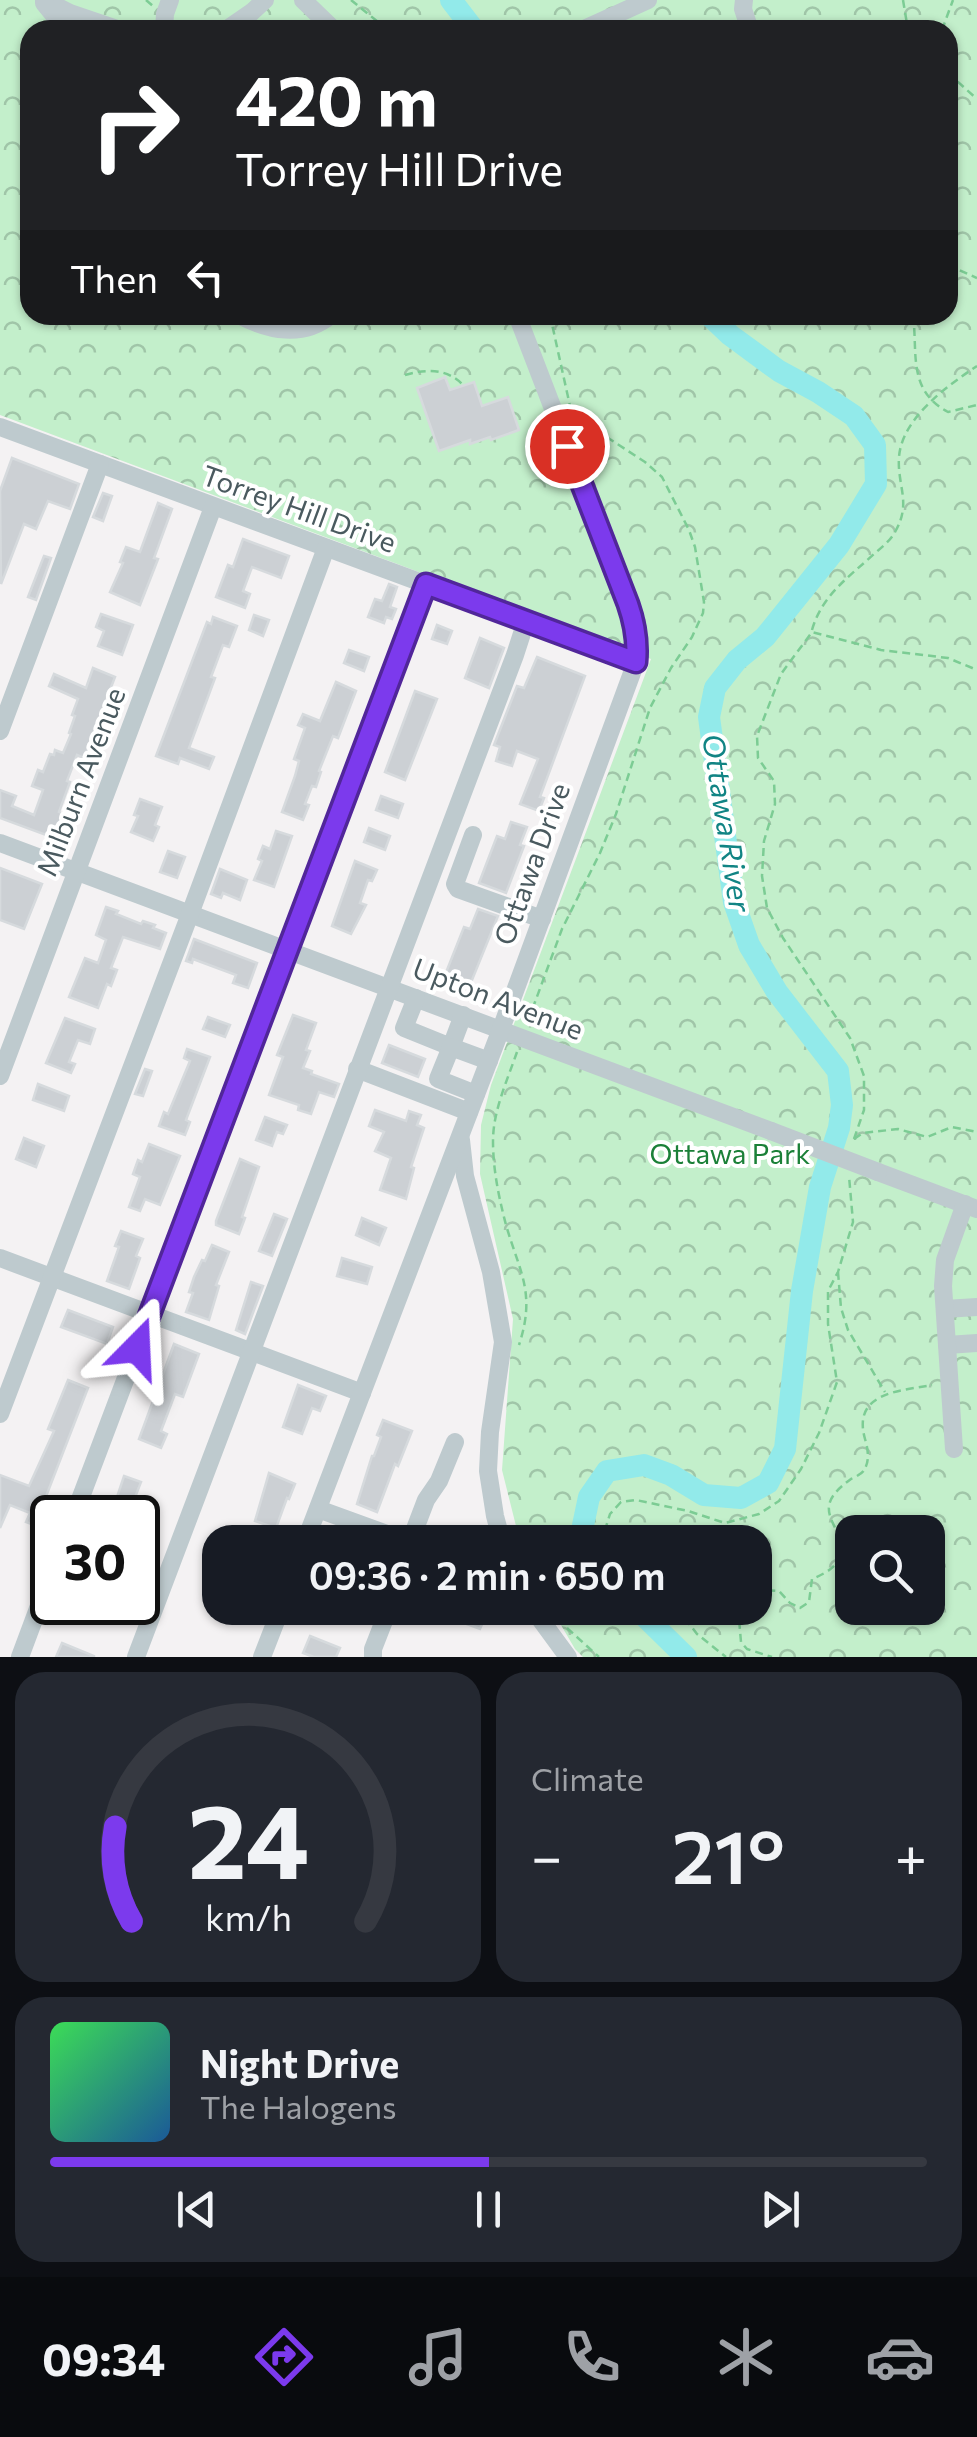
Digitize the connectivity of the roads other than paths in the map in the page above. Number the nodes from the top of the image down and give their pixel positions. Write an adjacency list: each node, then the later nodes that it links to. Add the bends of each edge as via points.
1 (42, 0): 6 (street); 7 (street)
2 (88, 0): 7 (street)
3 (265, 0): 8 (street)
4 (303, 0): 9 (street)
5 (648, 0): 10 (street)
6 (58, 20)
7 (87, 20)
8 (240, 20)
9 (324, 20)
10 (604, 20)
11 (266, 325): 12 (street)
12 (314, 325)
13 (521, 325): 20 (street, Ottawa Drive, via 636,626)
14 (0, 428): 15 (street, Torrey Hill Drive)
15 (100, 464): 16 (street, Torrey Hill Drive); 21 (street)
16 (214, 506): 17 (street, Torrey Hill Drive); 24 (street, Milburn Avenue)
17 (326, 548): 18 (street, Torrey Hill Drive); 25 (street)
18 (426, 584): 19 (street, Torrey Hill Drive); 27 (street)
19 (526, 621): 20 (street, Torrey Hill Drive); 28 (street)
20 (636, 662): 26 (street, Ottawa Drive)
21 (0, 731)
22 (473, 835): 26 (street, via 458,889)
23 (0, 843): 24 (street, Upton Avenue)
24 (77, 872): 25 (street, Upton Avenue); 35 (street, Milburn Avenue)
25 (190, 914): 27 (street, Upton Avenue); 41 (street)
26 (542, 919): 31 (street, Ottawa Drive)
27 (288, 950): 28 (street, Upton Avenue); 44 (street)
28 (390, 988): 29 (street, Upton Avenue); 34 (street)
29 (416, 998): 30 (street, Upton Avenue); 32 (street, via 404,1028)
30 (463, 1015): 31 (street, Upton Avenue); 32 (street)
31 (501, 1029): 33 (street, Ottawa Drive); 39 (street, Upton Avenue, bridge)
32 (450, 1047): 33 (street); 36 (street, via 438,1079)
33 (489, 1061): 36 (street, Ottawa Drive)
34 (357, 1069): 37 (street); 47 (street)
35 (0, 1076)
36 (476, 1094): 37 (street, Ottawa Drive)
37 (469, 1112): 38 (street, Ottawa Drive)
38 (460, 1136): 48 (street, Ottawa Drive); 57 (street, via 503,1342 488,1471)
39 (971, 1207): 43 (street, via 945,1260)
40 (0, 1258): 41 (street)
41 (52, 1277): 44 (street); 49 (street)
42 (977, 1307): 43 (street)
43 (945, 1309): 46 (street)
44 (150, 1314): 47 (street); 52 (street)
45 (977, 1343): 46 (street)
46 (948, 1345): 51 (street)
47 (251, 1352): 48 (street); 63 (street)
48 (362, 1393): 53 (street, Ottawa Drive)
49 (0, 1414)
50 (456, 1442): 56 (street)
51 (954, 1449)
52 (82, 1495)
53 (318, 1509): 54 (street, Ottawa Drive); 55 (street)
54 (312, 1525)
55 (362, 1525)
56 (416, 1525)
57 (497, 1525)
58 (32, 1625): 62 (street)
59 (274, 1625): 64 (street)
60 (383, 1625): 65 (street)
61 (544, 1625): 66 (street)
62 (20, 1657)
63 (136, 1657)
64 (262, 1657)
65 (373, 1657)
66 (568, 1657)

